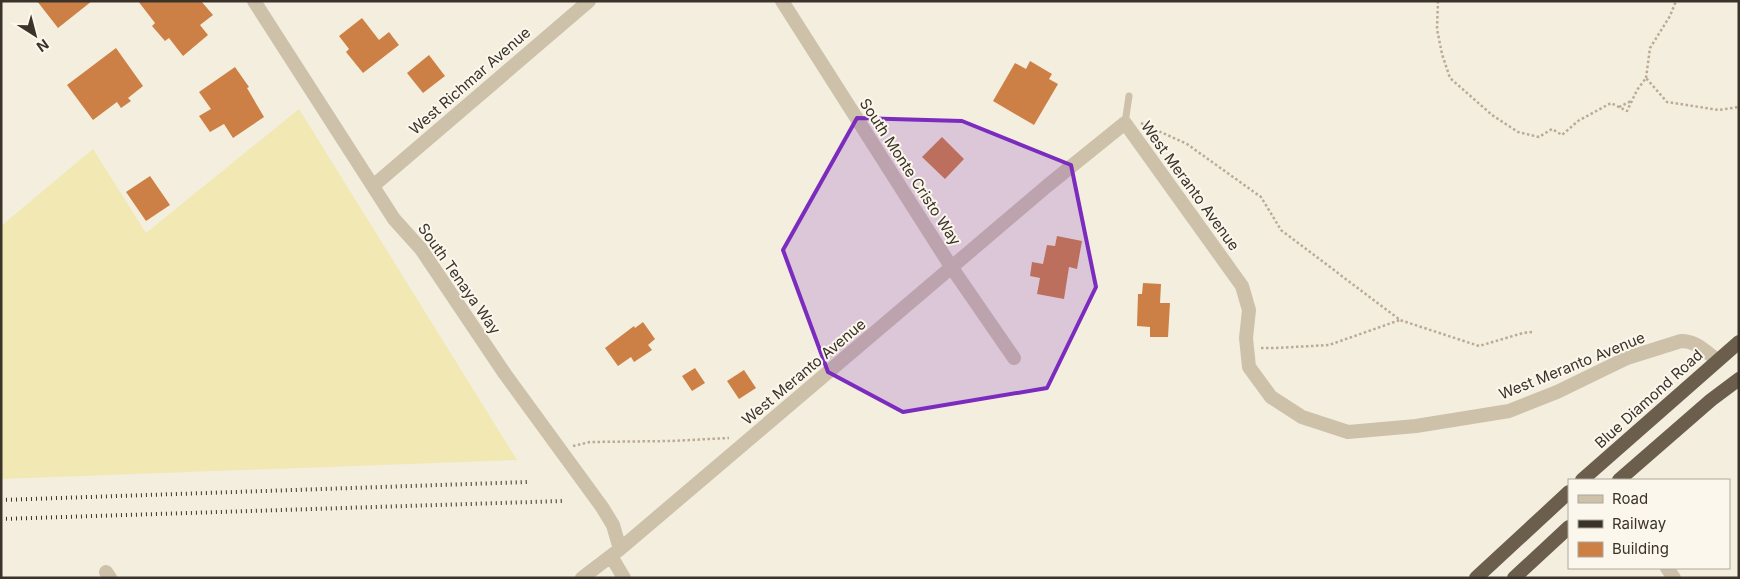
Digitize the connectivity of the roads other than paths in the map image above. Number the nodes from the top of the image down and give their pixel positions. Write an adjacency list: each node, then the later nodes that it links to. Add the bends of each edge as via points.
1 (254, 1): 6 (street, South Tenaya Way)
2 (589, 1): 6 (street, West Richmar Avenue)
3 (782, 1): 7 (street, South Monte Cristo Way)
4 (1129, 96): 5 (lane)
5 (1125, 123): 7 (street, West Meranto Avenue); 10 (street, West Meranto Avenue, via 1242,286 1249,310 1246,338 1249,367 1271,397 1302,417 1348,432 1416,426 1510,411 1627,358 1681,341 1697,344)
6 (373, 186): 16 (street, South Tenaya Way, via 394,219 421,249 613,525)
7 (952, 268): 9 (street, South Monte Cristo Way); 16 (street, West Meranto Avenue)
8 (1739, 342): 10 (highway, Blue Diamond Road)
9 (1014, 358)
10 (1717, 360): 12 (highway, Blue Diamond Road)
11 (1739, 379): 13 (highway)
12 (1583, 479)
13 (1620, 479)
14 (1568, 493): 19 (highway)
15 (1568, 528): 20 (highway)
16 (615, 553): 17 (street, West Meranto Avenue); 18 (street, South Tenaya Way)
17 (582, 578)
18 (624, 578)
19 (1476, 578)
20 (1514, 578)

